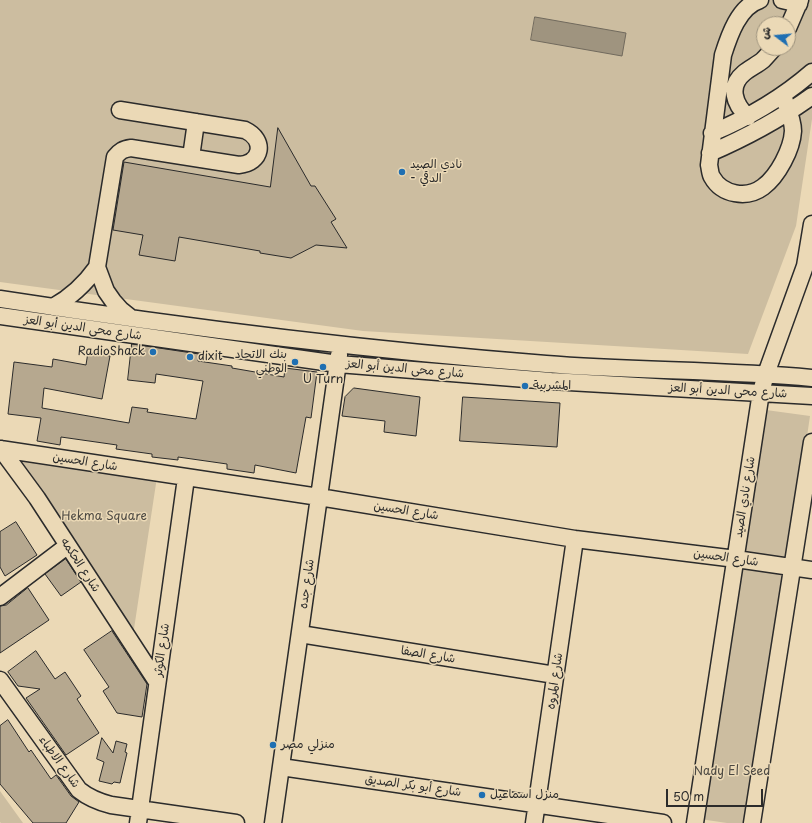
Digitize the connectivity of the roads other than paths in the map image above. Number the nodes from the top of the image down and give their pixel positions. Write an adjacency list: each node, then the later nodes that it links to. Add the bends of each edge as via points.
1 (760, 0): 13 (street, via 744,11 734,24 728,39 723,55)
2 (782, 0): 3 (street)
3 (800, 2): 4 (street)
4 (794, 16)
5 (766, 56): 11 (street, via 743,74 734,91 740,110)
6 (812, 72): 7 (street)
7 (783, 96): 10 (street); 11 (street)
8 (812, 96): 10 (street)
9 (120, 110): 12 (street)
10 (790, 112): 14 (street); 14 (street, via 793,130 791,145 785,159 764,187 741,194 719,186 711,176)
11 (748, 116): 13 (street)
12 (196, 122): 15 (street); 15 (street, via 245,130 256,138 259,151 252,162 246,165)
13 (712, 133): 14 (street)
14 (710, 153)
15 (191, 157): 17 (street, via 131,148 119,152 113,163)
16 (812, 224): 24 (street, شارع نادي الصيد, via 805,266)
17 (98, 267): 19 (street, via 73,294); 21 (street, via 106,291)
18 (0, 299): 19 (street, شارع محى الدين أبو العز)
19 (53, 307): 21 (street, شارع محى الدين أبو العز)
20 (0, 316): 23 (street, شارع محى الدين أبو العز)
21 (131, 318): 22 (street, شارع محى الدين أبو العز)
22 (340, 345): 23 (street, شارع جده); 24 (street, شارع محى الدين أبو العز, via 547,364)
23 (338, 364): 26 (street, شارع محى الدين أبو العز, via 551,381); 31 (street, شارع جده)
24 (766, 374): 25 (street, شارع محى الدين أبو العز); 26 (street, شارع نادي الصيد)
25 (812, 378)
26 (761, 392): 27 (street, شارع محى الدين أبو العز); 34 (street, شارع نادي الصيد)
27 (812, 396)
28 (812, 442): 35 (street)
29 (1, 449): 30 (street, شارع الحسين); 33 (street, شارع الحكمه)
30 (186, 478): 31 (street, شارع الحسين); 41 (street, شارع الكوثر)
31 (319, 497): 32 (street, شارع الحسين); 38 (street, شارع جده)
32 (575, 539): 34 (street, شارع الحسين); 39 (street, شارع المروه)
33 (68, 546): 37 (street); 41 (street, شارع الحكمه)
34 (736, 559): 35 (street, شارع الحسين); 49 (street, شارع نادي الصيد)
35 (793, 567): 36 (street, شارع الحسين); 50 (street)
36 (812, 570)
37 (0, 597)
38 (300, 634): 39 (street, شارع الصفا); 42 (street, شارع جده)
39 (555, 675): 43 (street, شارع المروه)
40 (0, 680): 44 (street, شارع الاطباء, via 80,790 102,803)
41 (157, 682): 44 (street, شارع الكوثر)
42 (281, 767): 43 (street, شارع أبو بكر الصديق); 46 (street, شارع جده)
43 (537, 804): 47 (street, شارع المروه); 48 (street, شارع أبو بكر الصديق)
44 (139, 816): 45 (street, شارع الاطباء)
45 (236, 823)
46 (273, 823)
47 (534, 823)
48 (663, 823)
49 (695, 823)
50 (752, 823)

